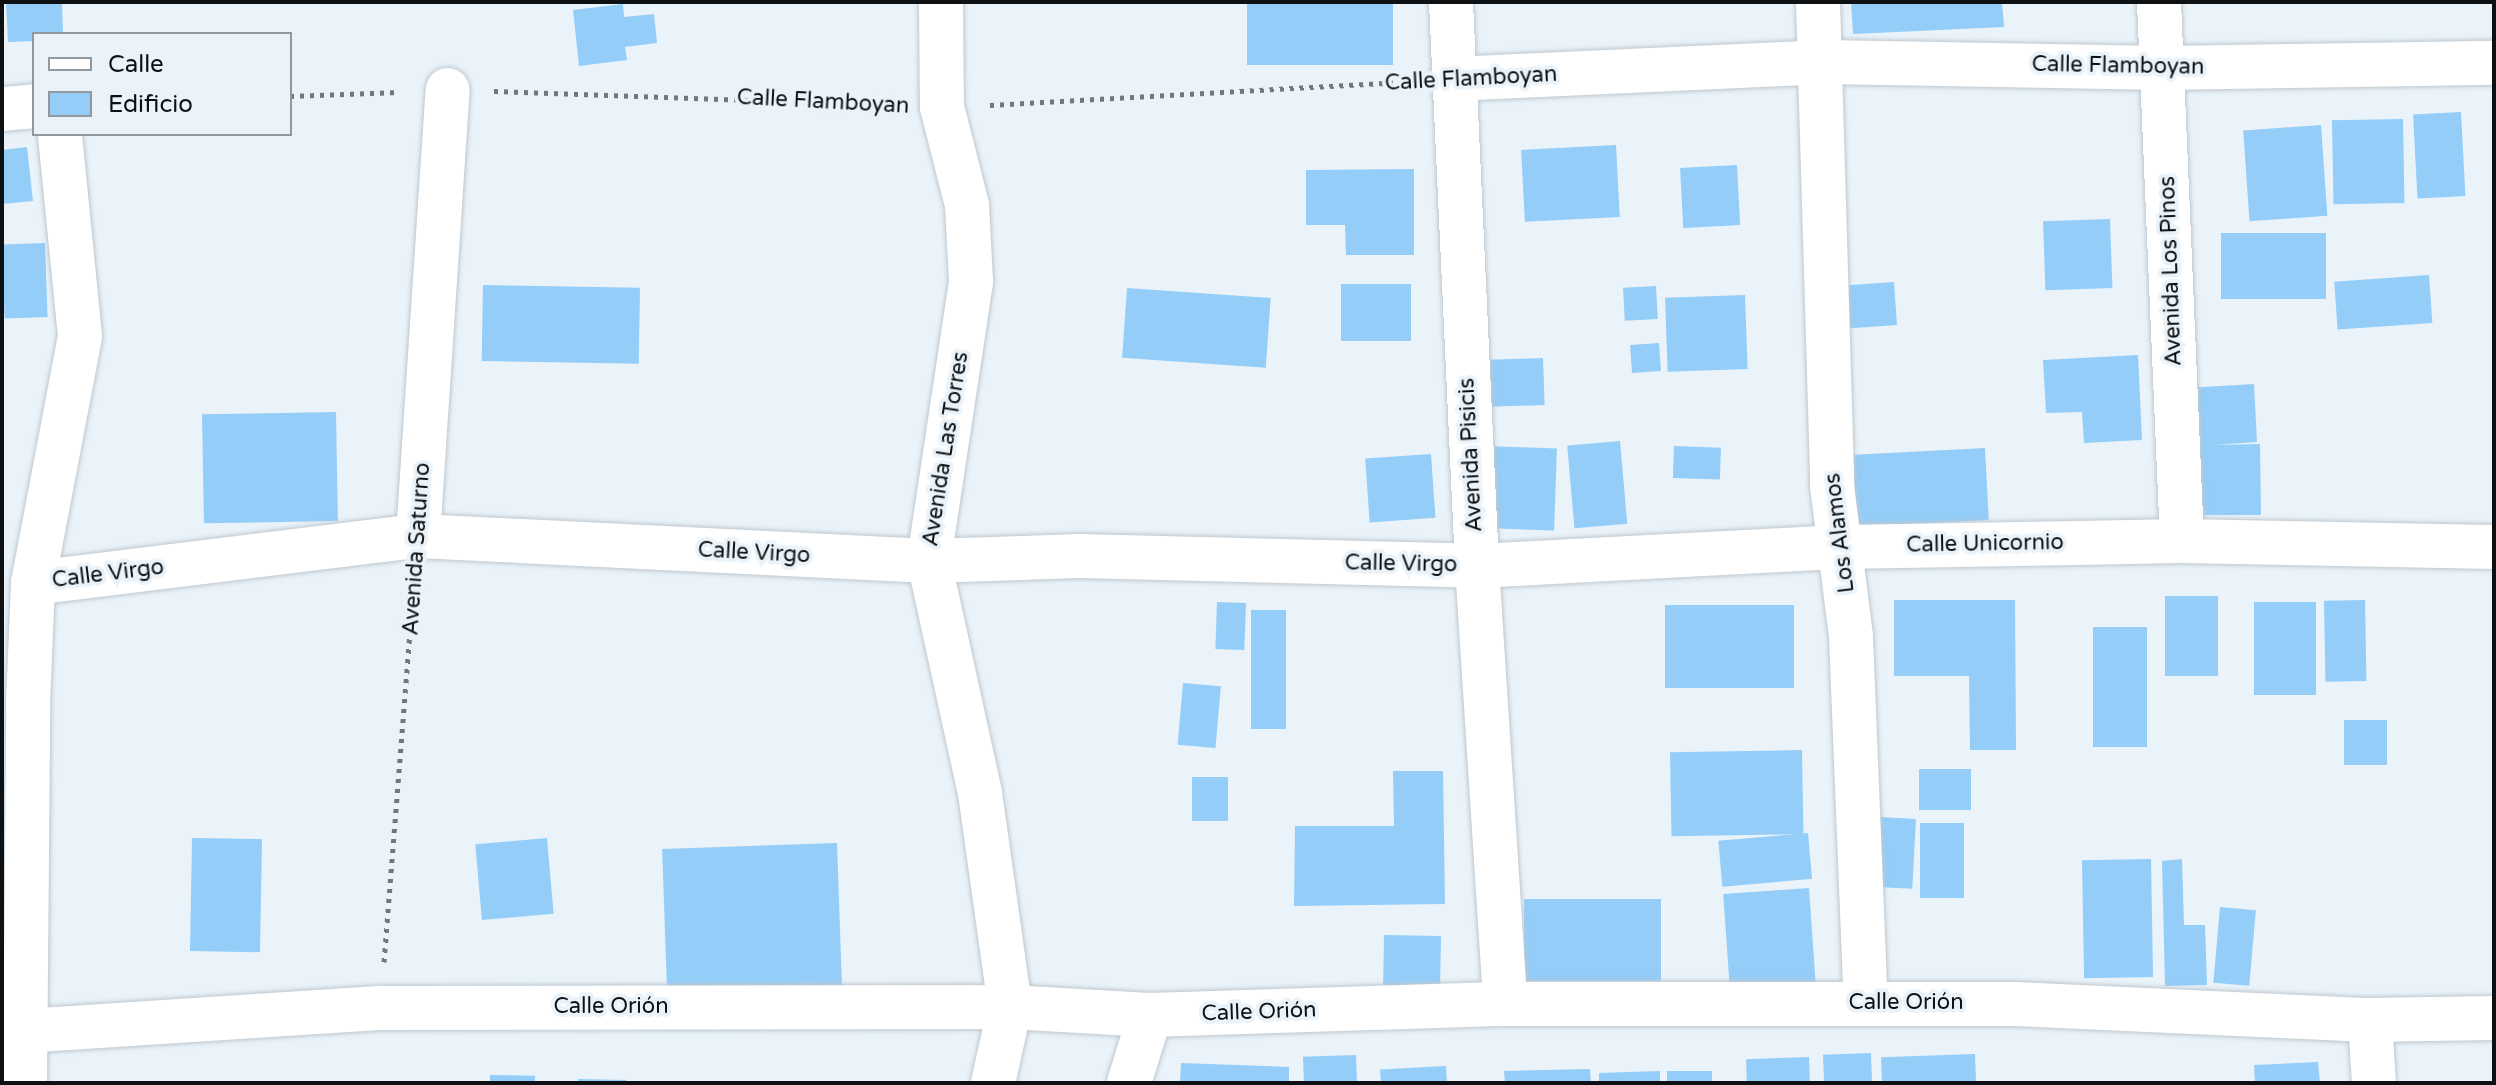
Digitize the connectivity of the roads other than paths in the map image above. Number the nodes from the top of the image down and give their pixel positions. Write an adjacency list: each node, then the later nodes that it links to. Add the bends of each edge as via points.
1 (941, 2): 17 (street, Avenida Las Torres, via 942,107 967,205 971,282)
2 (1451, 2): 8 (street, Avenida Pisicis)
3 (1818, 2): 5 (street, Los Alamos)
4 (2159, 2): 7 (street, Avenida Los Pinos)
5 (1822, 62): 7 (street, Calle Flamboyan); 8 (street, Calle Flamboyan); 15 (street, Los Alamos, via 1832,486)
6 (2494, 63): 7 (street, Calle Flamboyan)
7 (2163, 68): 14 (street, Avenida Los Pinos)
8 (1452, 79): 18 (street, Avenida Pisicis)
9 (448, 90): 13 (street, Avenida Saturno)
10 (32, 106): 11 (street)
11 (2, 109)
12 (60, 136): 19 (street, via 80,336)
13 (418, 536): 17 (street, Calle Virgo); 19 (street, Calle Virgo)
14 (2182, 541): 15 (street, Calle Unicornio); 16 (street, Calle Unicornio)
15 (1842, 547): 18 (street, Calle Unicornio); 20 (street, Los Alamos, via 1851,637)
16 (2494, 547)
17 (929, 561): 18 (street, Calle Virgo, via 1079,556); 22 (street, Avenida Las Torres, via 980,793)
18 (1477, 566): 21 (street, Avenida Pisicis)
19 (33, 583): 26 (street)
20 (1866, 1003): 21 (street, Calle Orión); 25 (street, Calle Orión, via 2015,1004)
21 (1505, 1004): 23 (street, Calle Orión)
22 (1010, 1007): 23 (street, Calle Orión); 26 (street, Calle Orión, via 380,1008); 28 (street, Avenida Las Torres)
23 (1150, 1015): 29 (street)
24 (2494, 1018): 25 (street, Calle Orión)
25 (2370, 1020): 30 (street)
26 (24, 1031): 27 (street)
27 (25, 1083)
28 (993, 1083)
29 (1129, 1083)
30 (2374, 1083)

